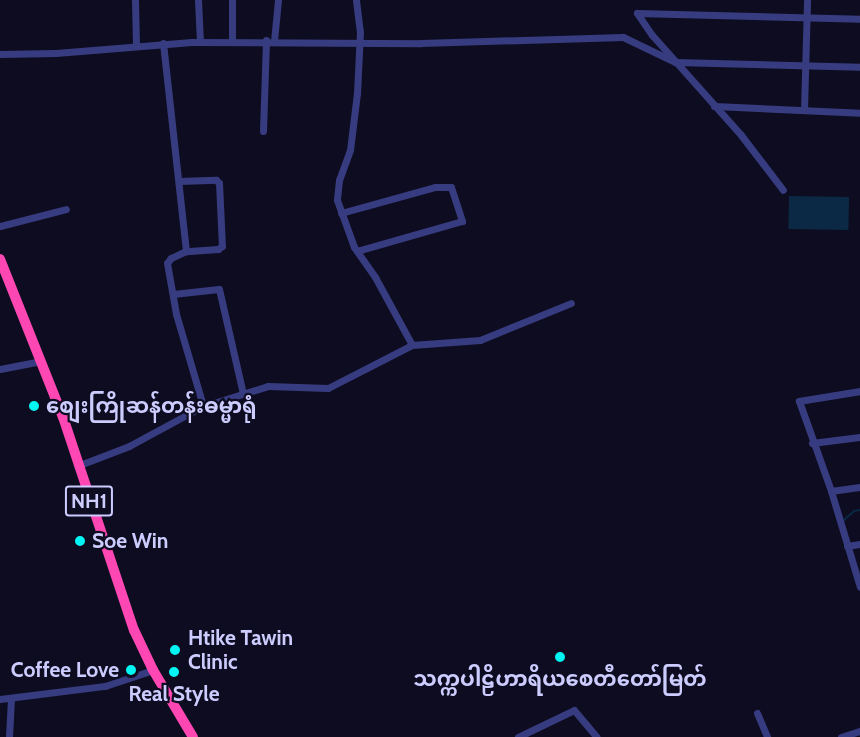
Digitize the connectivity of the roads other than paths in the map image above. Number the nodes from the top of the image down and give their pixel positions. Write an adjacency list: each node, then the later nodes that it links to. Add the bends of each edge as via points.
1 (135, 0): 14 (street)
2 (198, 0): 11 (street)
3 (232, 0): 10 (street)
4 (278, 0): 9 (street)
5 (356, 0): 12 (street)
6 (807, 0): 7 (street)
7 (807, 17): 8 (street); 16 (street, via 637,13); 17 (street)
8 (860, 19)
9 (270, 40): 10 (street); 12 (street); 22 (street)
10 (232, 41): 11 (street)
11 (200, 42): 13 (street)
12 (359, 42): 16 (street, via 623,37); 26 (street, via 350,150 339,180 337,200)
13 (163, 43): 14 (street); 23 (street)
14 (136, 45): 15 (street)
15 (0, 54)
16 (675, 62): 17 (street); 19 (street)
17 (805, 66): 18 (street); 20 (street)
18 (860, 68)
19 (714, 106): 20 (street); 24 (street)
20 (804, 110): 21 (street)
21 (860, 113)
22 (263, 131)
23 (179, 181): 28 (street); 28 (street, via 219,183 222,246)
24 (783, 190)
25 (66, 209): 27 (street)
26 (341, 213): 29 (street); 29 (street, via 435,187 451,187 462,221)
27 (0, 226)
28 (186, 251): 31 (street, via 167,260)
29 (357, 252): 33 (street)
30 (0, 259): 34 (highway, NH1)
31 (173, 294): 37 (street, via 219,289); 38 (street)
32 (571, 303): 33 (street, via 480,340)
33 (412, 345): 37 (street, via 328,388 268,386)
34 (41, 361): 35 (street); 41 (highway, NH1)
35 (0, 369)
36 (860, 391): 40 (street, via 799,399)
37 (243, 394): 38 (street)
38 (204, 406): 41 (street, via 129,446)
39 (860, 437): 40 (street)
40 (812, 443): 43 (street)
41 (77, 466): 47 (highway, NH1, via 134,630)
42 (860, 487): 43 (street)
43 (831, 491): 45 (street)
44 (860, 544): 45 (street)
45 (848, 546): 46 (street)
46 (860, 586)
47 (153, 670): 48 (street, via 105,686); 53 (highway, NH1)
48 (11, 698): 49 (street); 52 (street)
49 (0, 699)
50 (757, 713): 56 (street)
51 (856, 734): 57 (street)
52 (9, 737)
53 (193, 737)
54 (518, 737): 55 (street, via 574,710)
55 (597, 737)
56 (767, 737)
57 (841, 737)

